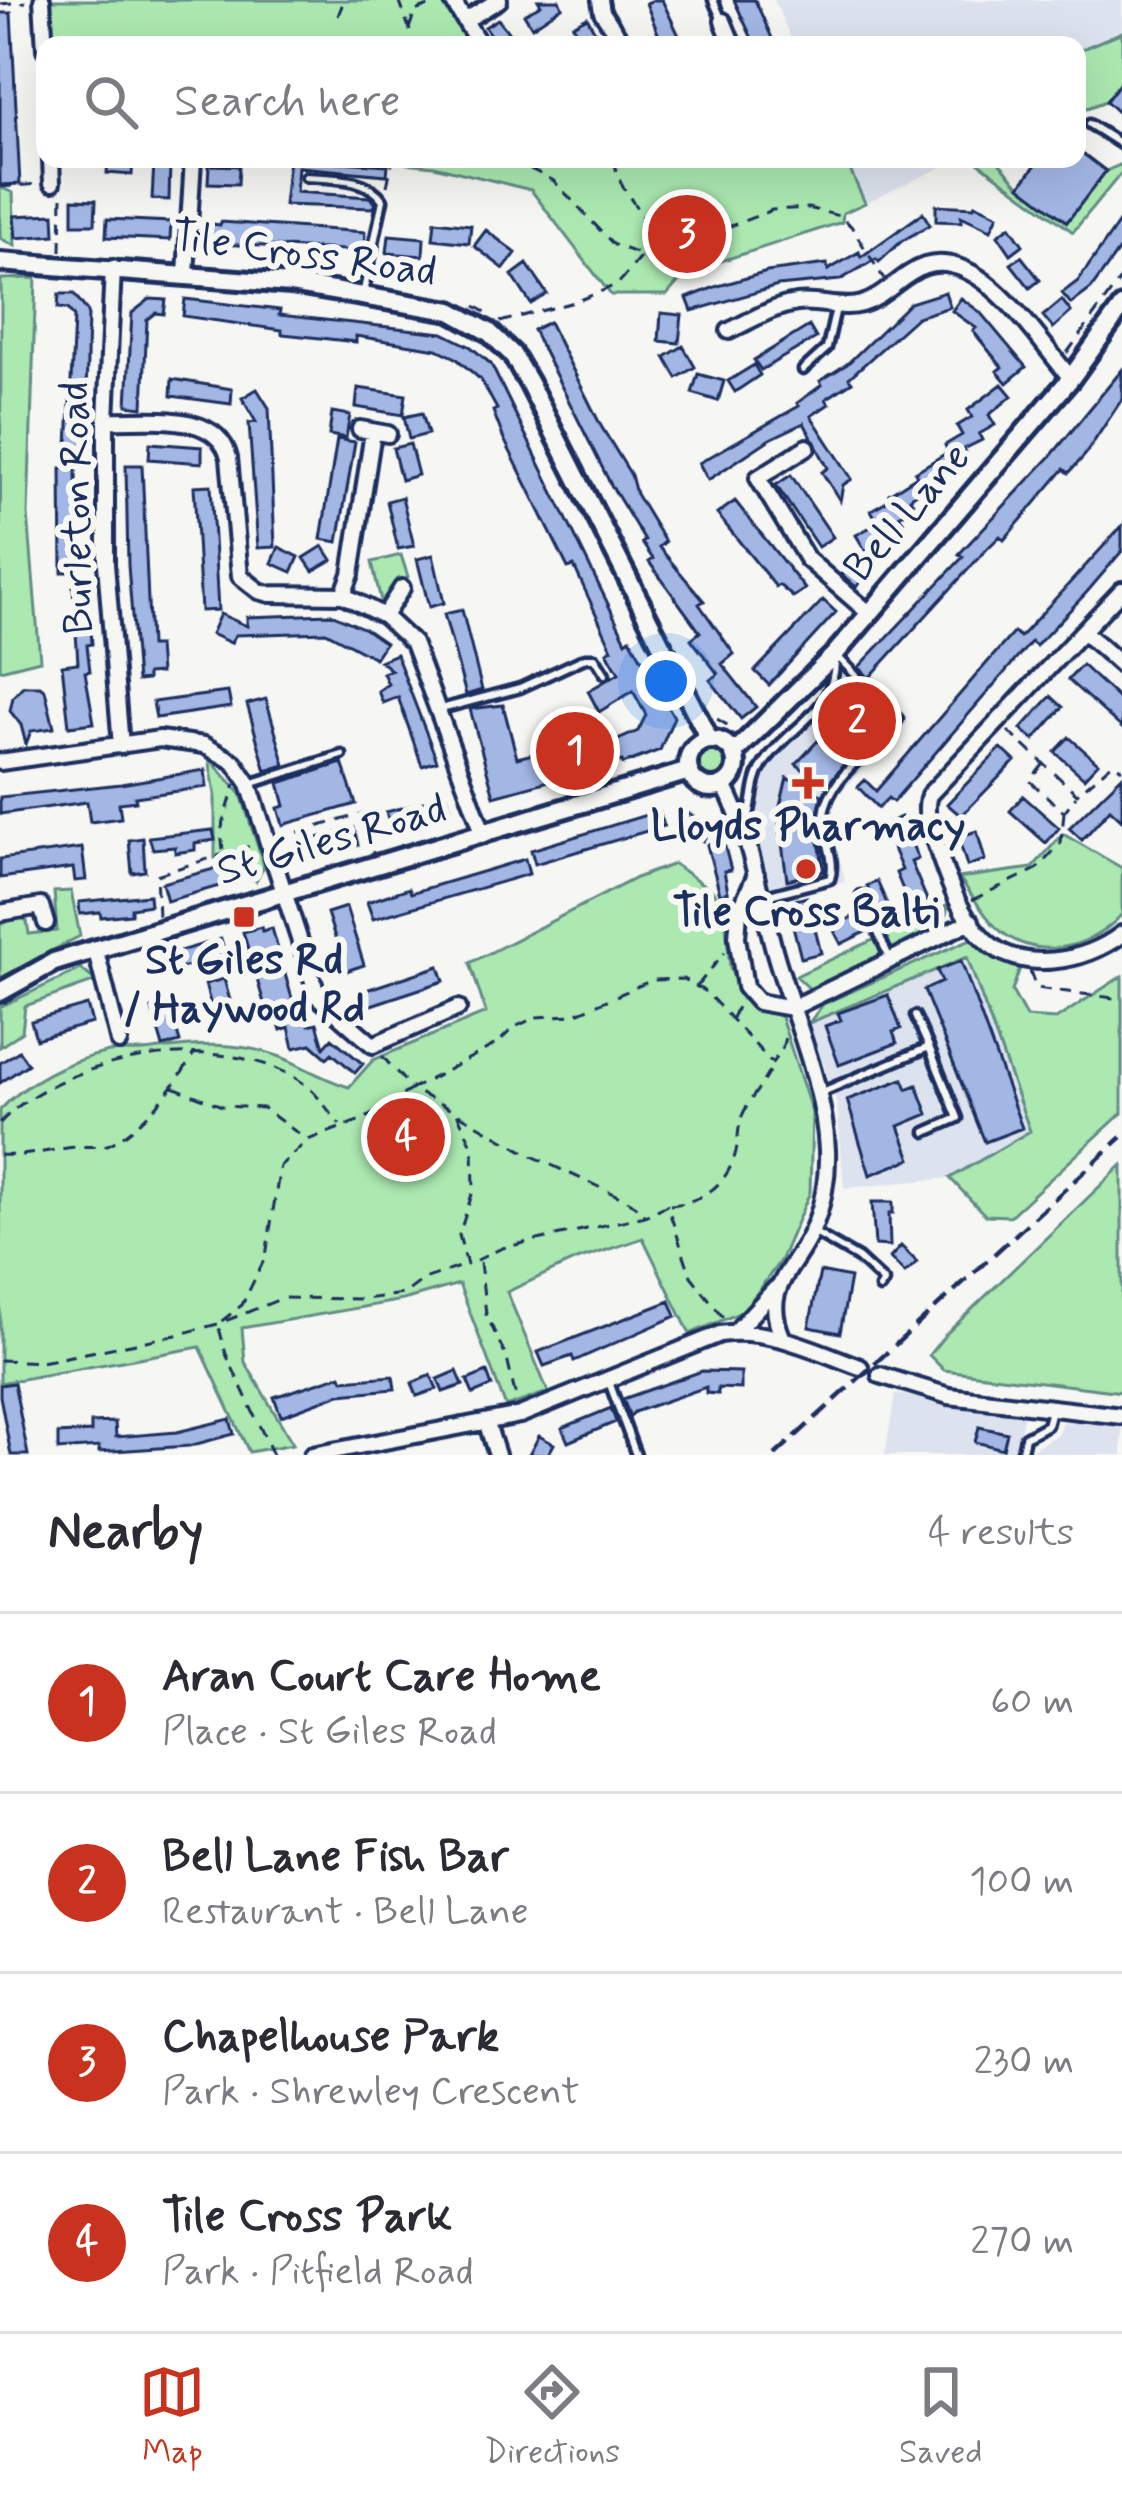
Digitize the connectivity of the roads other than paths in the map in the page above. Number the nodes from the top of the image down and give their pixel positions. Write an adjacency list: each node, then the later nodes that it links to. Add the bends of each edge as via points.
1 (42, 0): 8 (street)
2 (499, 0): 6 (street)
3 (600, 0): 10 (street)
4 (713, 0): 7 (lane)
5 (446, 1): 6 (street)
6 (466, 20): 9 (street)
7 (723, 21): 11 (street)
8 (44, 36)
9 (476, 36)
10 (618, 36)
11 (729, 36)
12 (1089, 124): 13 (lane)
13 (1122, 145)
14 (51, 168): 17 (street)
15 (192, 168): 20 (street)
16 (306, 177): 21 (lane, via 355,181 383,200)
17 (52, 183)
18 (0, 262): 19 (street, Tile Cross Road)
19 (113, 268): 20 (street, Tile Cross Road); 27 (street, Burleton Road)
20 (186, 274): 21 (street, Tile Cross Road)
21 (363, 295): 40 (street, Tile Cross Road, via 472,319 512,354)
22 (836, 304): 24 (street, via 798,302); 25 (lane, via 827,348); 26 (street, via 860,305 928,265 961,266 978,274)
23 (1122, 307): 26 (street, Bell Lane)
24 (729, 332)
25 (803, 370)
26 (1070, 378): 33 (street, Bell Lane)
27 (106, 420): 32 (street, via 175,422 217,433 230,458 240,576 269,594); 41 (street, Burleton Road, via 106,565)
28 (374, 432): 32 (street)
29 (807, 447): 33 (street, via 758,478 807,559)
30 (402, 588): 34 (street)
31 (1122, 590): 35 (street)
32 (343, 595): 34 (street)
33 (869, 613): 36 (street, Bell Lane)
34 (384, 616): 39 (street, via 413,643)
35 (1083, 632): 37 (street); 55 (street, via 926,801)
36 (836, 654): 42 (street, Bell Lane); 48 (lane, via 832,691 761,767); 53 (lane, via 898,719 825,807 830,879)
37 (1122, 666)
38 (605, 674): 39 (lane, via 595,658 585,658 520,688)
39 (440, 709): 49 (street)
40 (709, 739): 42 (street); 45 (street, via 691,752)
41 (121, 746): 44 (street); 46 (street, via 160,739 204,745)
42 (734, 753): 47 (street, via 735,772)
43 (342, 755): 46 (lane)
44 (0, 762)
45 (689, 771): 47 (street, via 703,787); 49 (street, St Giles Road)
46 (244, 777): 51 (street)
47 (724, 785): 48 (street)
48 (744, 829): 50 (street)
49 (484, 835): 51 (street, St Giles Road)
50 (756, 874): 53 (street); 62 (street, via 739,912 746,987 758,1001)
51 (284, 893): 58 (street, St Giles Road); 61 (street, via 318,998 373,1045)
52 (861, 895): 59 (lane)
53 (761, 898): 62 (street)
54 (0, 913): 56 (street, via 41,906)
55 (971, 921): 57 (street, via 986,942 1053,961 1104,948); 59 (street)
56 (46, 923)
57 (1122, 934)
58 (96, 951): 60 (street, St Giles Road, via 54,962); 64 (street)
59 (890, 960): 62 (street)
60 (0, 992)
61 (458, 1008)
62 (792, 1008): 66 (street)
63 (915, 1016): 65 (lane)
64 (119, 1042)
65 (928, 1047): 66 (lane); 67 (lane, via 958,1118)
66 (817, 1095): 68 (street, via 827,1151)
67 (926, 1132)
68 (812, 1232): 69 (lane, via 858,1258 884,1282); 70 (street)
69 (880, 1288)
70 (775, 1289): 71 (street); 72 (street)
71 (735, 1332): 72 (street); 75 (street)
72 (783, 1339): 73 (street)
73 (860, 1367)
74 (880, 1375): 76 (street, via 950,1396)
75 (609, 1382): 78 (street); 81 (lane)
76 (1051, 1410): 77 (street); 82 (lane, via 1047,1425 1025,1438)
77 (1122, 1416)
78 (487, 1424): 79 (street); 80 (street)
79 (312, 1455)
80 (497, 1455)
81 (636, 1455)
82 (1021, 1455)

